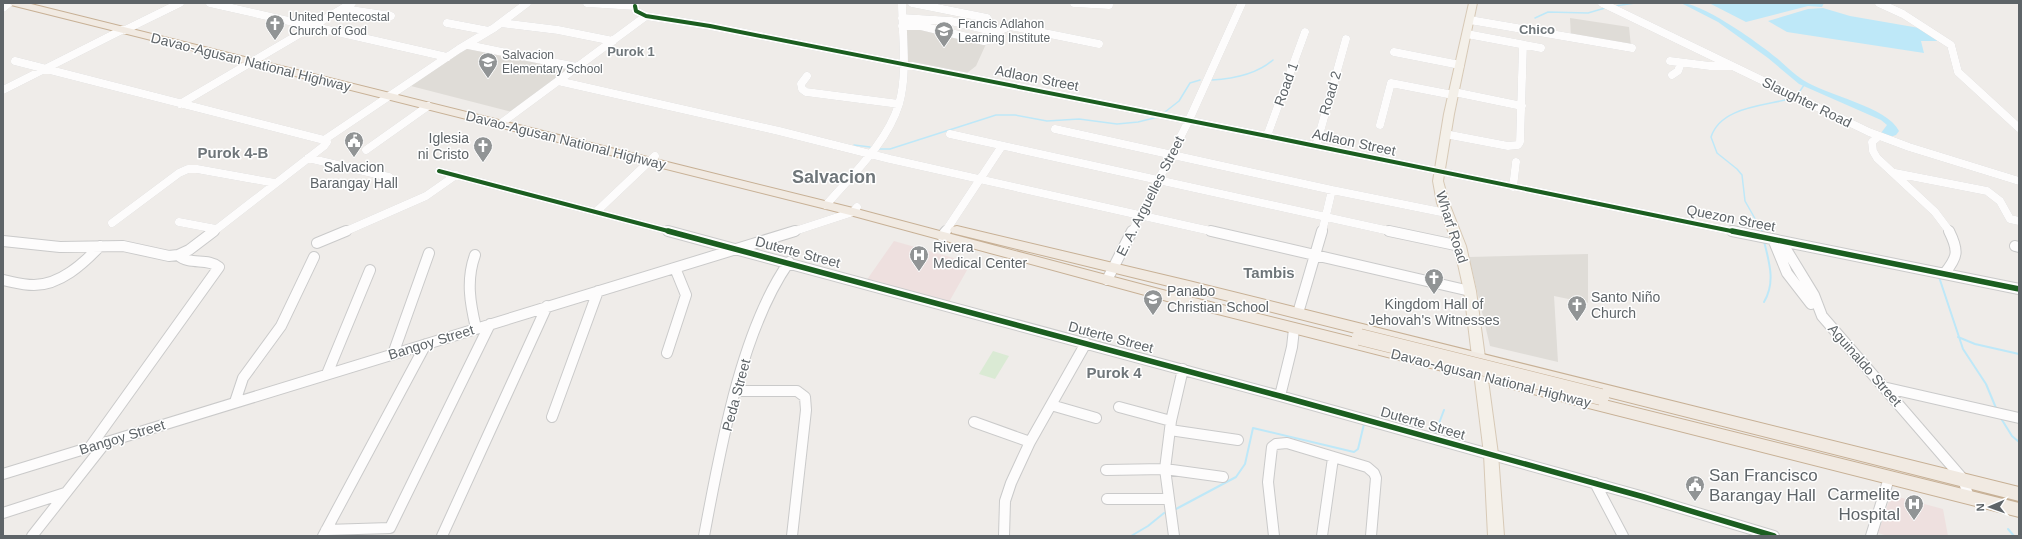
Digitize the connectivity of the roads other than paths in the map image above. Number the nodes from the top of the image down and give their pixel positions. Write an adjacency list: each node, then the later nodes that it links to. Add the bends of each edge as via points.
1 (9, 3): 18 (street)
2 (15, 3): 28 (highway, Davao-Agusan National Highway)
3 (36, 3): 28 (highway, Davao-Agusan National Highway)
4 (180, 3): 28 (street)
5 (210, 3): 27 (street)
6 (352, 3): 19 (street)
7 (526, 3): 26 (street)
8 (587, 3): 16 (street)
9 (902, 3): 24 (street)
10 (912, 3): 22 (street)
11 (1076, 3): 17 (street)
12 (1242, 3): 62 (street, E. A. Arguelles Street)
13 (1473, 3): 23 (main road, Wharf Road)
14 (1602, 3): 48 (street, Slaughter Road)
15 (1879, 3): 65 (street, via 1903,14 1951,45 1958,72)
16 (636, 5): 21 (street, via 636,11)
17 (1109, 5)
18 (3, 8)
19 (344, 9): 20 (street); 27 (street)
20 (391, 16)
21 (646, 16): 34 (street); 46 (street, Adlaon Street)
22 (987, 18)
23 (1470, 20): 32 (main road, Wharf Road); 39 (street)
24 (902, 22): 30 (street, via 951,22); 30 (street, via 984,41 989,40); 46 (street)
25 (447, 23): 29 (street)
26 (501, 23): 29 (street); 34 (street, via 558,30)
27 (314, 26): 41 (street); 42 (street)
28 (126, 29): 42 (highway, Davao-Agusan National Highway); 50 (street)
29 (489, 31): 36 (street)
30 (996, 32): 35 (street, via 1010,26)
31 (1305, 32): 69 (street, Road 1)
32 (1467, 34): 37 (street); 47 (main road, Wharf Road)
33 (1346, 39): 73 (street, Road 2, via 1320,124)
34 (613, 41): 49 (street)
35 (1099, 44)
36 (468, 45): 41 (street); 49 (street)
37 (1524, 45): 38 (street); 60 (street)
38 (1541, 48)
39 (1632, 48)
40 (1394, 52): 47 (street)
41 (447, 57): 56 (street)
42 (256, 60): 56 (highway, Davao-Agusan National Highway); 57 (street)
43 (15, 61): 50 (street)
44 (1670, 61): 45 (street)
45 (1681, 63): 48 (street); 51 (street, via 1677,74)
46 (902, 64): 58 (street); 62 (street, Adlaon Street)
47 (1460, 65): 55 (main road, Wharf Road)
48 (1732, 66): 70 (street, Slaughter Road)
49 (577, 67): 53 (street)
50 (46, 68): 54 (street); 57 (street)
51 (1672, 75)
52 (807, 76): 58 (street, via 802,84 802,89 806,92)
53 (558, 81): 63 (street); 75 (street)
54 (3, 90)
55 (1454, 93): 60 (street); 64 (street, via 1391,83); 68 (main road, Wharf Road)
56 (392, 94): 59 (highway, Davao-Agusan National Highway); 61 (highway, Davao-Agusan National Highway); 71 (street)
57 (180, 104): 71 (street)
58 (899, 104): 75 (street, via 887,128)
59 (428, 106): 61 (highway, Davao-Agusan National Highway); 74 (street)
60 (1522, 106): 68 (street, via 1518,145 1508,146)
61 (449, 108): 63 (highway, Davao-Agusan National Highway)
62 (1189, 120): 69 (street, Adlaon Street); 76 (street, E. A. Arguelles Street)
63 (503, 122): 78 (highway, Davao-Agusan National Highway)
64 (1380, 125)
65 (2019, 128)
66 (1055, 129): 76 (street)
67 (950, 134): 72 (street)
68 (1445, 134): 81 (main road, Wharf Road)
69 (1267, 136): 73 (street, Adlaon Street)
70 (1879, 136): 82 (street, via 1872,142 1873,151 1883,164); 87 (street, Slaughter Road)
71 (324, 140): 77 (street, via 326,144)
72 (1002, 146): 85 (street); 86 (street)
73 (1316, 146): 81 (street, Adlaon Street)
74 (366, 150)
75 (869, 154): 85 (street); 91 (street)
76 (1172, 156): 86 (street, E. A. Arguelles Street); 90 (street)
77 (308, 158): 84 (street); 88 (street)
78 (653, 159): 91 (highway, Davao-Agusan National Highway); 93 (street)
79 (1516, 162): 89 (street)
80 (439, 171): 83 (street, Duterte Street)
81 (1438, 171): 89 (street, Quezon Street); 94 (main road, Wharf Road, via 1439,188)
82 (1895, 173): 97 (street, via 1987,191 2000,201 2010,219); 118 (street, via 1929,206 1950,232 1956,246 1957,258)
83 (456, 175): 93 (street, Duterte Street); 104 (street, via 426,196)
84 (389, 176)
85 (980, 178): 95 (street); 101 (street)
86 (1157, 181): 95 (street, E. A. Arguelles Street); 96 (street)
87 (2019, 181)
88 (275, 183): 99 (street, via 188,169); 100 (street)
89 (1513, 187): 102 (street, Quezon Street)
90 (1332, 190): 94 (street); 96 (street)
91 (829, 203): 92 (highway, Davao-Agusan National Highway)
92 (855, 209): 101 (highway, Davao-Agusan National Highway); 109 (street, Bangoy Street)
93 (596, 212): 109 (street, Duterte Street)
94 (1446, 213): 107 (main road, Wharf Road)
95 (1140, 214): 111 (street); 119 (street, E. A. Arguelles Street)
96 (1326, 218): 107 (street); 111 (street)
97 (2019, 221)
98 (179, 222): 100 (street)
99 (112, 223)
100 (216, 229): 112 (street, via 189,250)
101 (945, 232): 119 (highway, Davao-Agusan National Highway)
102 (1777, 240): 118 (street, Quezon Street); 124 (street, via 1787,273); 138 (street, Aguinaldo Street, via 1814,295 1822,316)
103 (3, 241): 105 (street)
104 (317, 242)
105 (18, 243): 106 (street); 108 (street)
106 (100, 246): 112 (street, via 123,246 164,255); 120 (street, via 72,271 48,282 28,285)
107 (1460, 246): 123 (main road, Wharf Road)
108 (3, 248)
109 (737, 249): 115 (street, Duterte Street); 116 (street, Bangoy Street)
110 (429, 252): 133 (street)
111 (1316, 254): 123 (street); 126 (street)
112 (178, 255): 152 (street, via 185,261 215,264 219,267)
113 (475, 255): 128 (street, via 468,277)
114 (314, 257): 141 (street, via 281,326 243,378)
115 (789, 262): 130 (street, Duterte Street); 139 (street, Peda Street, via 764,303)
116 (675, 268): 122 (street, Bangoy Street); 132 (street, via 686,294)
117 (370, 270): 136 (street)
118 (1944, 274): 121 (street, Quezon Street)
119 (1114, 275): 126 (highway, Davao-Agusan National Highway); 129 (highway, Davao-Agusan National Highway); 153 (highway, Davao-Agusan National Highway, bridge)
120 (3, 280)
121 (2019, 289)
122 (598, 290): 125 (street, Bangoy Street); 144 (street)
123 (1470, 291): 134 (main road, Wharf Road)
124 (1811, 304)
125 (547, 306): 127 (street, Bangoy Street); 174 (street)
126 (1298, 313): 134 (highway, Davao-Agusan National Highway)
127 (490, 324): 128 (street, Bangoy Street); 172 (street, via 390,528)
128 (476, 328): 131 (street, Bangoy Street)
129 (1294, 329): 137 (highway, Davao-Agusan National Highway); 140 (street)
130 (1086, 343): 135 (street, Duterte Street); 142 (street)
131 (426, 344): 133 (street, Bangoy Street); 172 (street)
132 (667, 353)
133 (393, 354): 136 (street, Bangoy Street)
134 (1479, 358): 137 (main road, Wharf Road); 155 (highway, Davao-Agusan National Highway)
135 (1183, 369): 140 (street, Duterte Street); 148 (street)
136 (327, 374): 141 (street, Bangoy Street)
137 (1482, 376): 154 (main road, Wharf Road); 159 (highway, Davao-Agusan National Highway)
138 (1883, 387): 146 (street); 163 (street, Aguinaldo Street)
139 (736, 391): 175 (street, Peda Street); 176 (street, via 797,391 805,397 806,410)
140 (1280, 396): 154 (street, Duterte Street)
141 (235, 402): 150 (street, Bangoy Street)
142 (1051, 405): 145 (street); 151 (street)
143 (1119, 407): 148 (street)
144 (552, 417)
145 (1096, 418)
146 (2019, 418)
147 (974, 422): 151 (street)
148 (1170, 425): 149 (street); 157 (street)
149 (1238, 440)
150 (106, 442): 152 (street, Bangoy Street); 165 (street)
151 (1030, 442): 177 (street, via 1005,501)
152 (90, 446): 160 (street, Bangoy Street)
153 (1810, 450): 155 (highway, Davao-Agusan National Highway); 159 (highway, Davao-Agusan National Highway)
154 (1491, 454): 164 (street, Duterte Street); 182 (main road, Wharf Road)
155 (1863, 454): 163 (highway, Davao-Agusan National Highway)
156 (1333, 458): 179 (street, via 1287,443 1272,447 1268,482); 180 (street); 181 (street, via 1367,467 1374,473 1376,478)
157 (1165, 469): 158 (street); 161 (street); 169 (street)
158 (1106, 470)
159 (1868, 473): 162 (highway, Davao-Agusan National Highway)
160 (3, 474)
161 (1223, 477)
162 (1889, 478): 167 (highway, Davao-Agusan National Highway); 185 (street)
163 (1963, 479): 166 (highway, Davao-Agusan National Highway); 167 (street)
164 (1595, 483): 183 (street); 184 (street, Duterte Street)
165 (65, 494): 171 (street); 173 (street)
166 (2019, 494)
167 (1969, 498): 170 (highway, Davao-Agusan National Highway)
168 (1107, 499): 169 (street)
169 (1168, 500): 178 (street)
170 (2019, 510)
171 (3, 513)
172 (324, 533)
173 (32, 536)
174 (442, 536)
175 (704, 536)
176 (792, 536)
177 (1004, 536)
178 (1174, 536)
179 (1274, 536)
180 (1322, 536)
181 (1371, 536)
182 (1496, 536)
183 (1623, 536)
184 (1774, 536)
185 (1871, 536)

